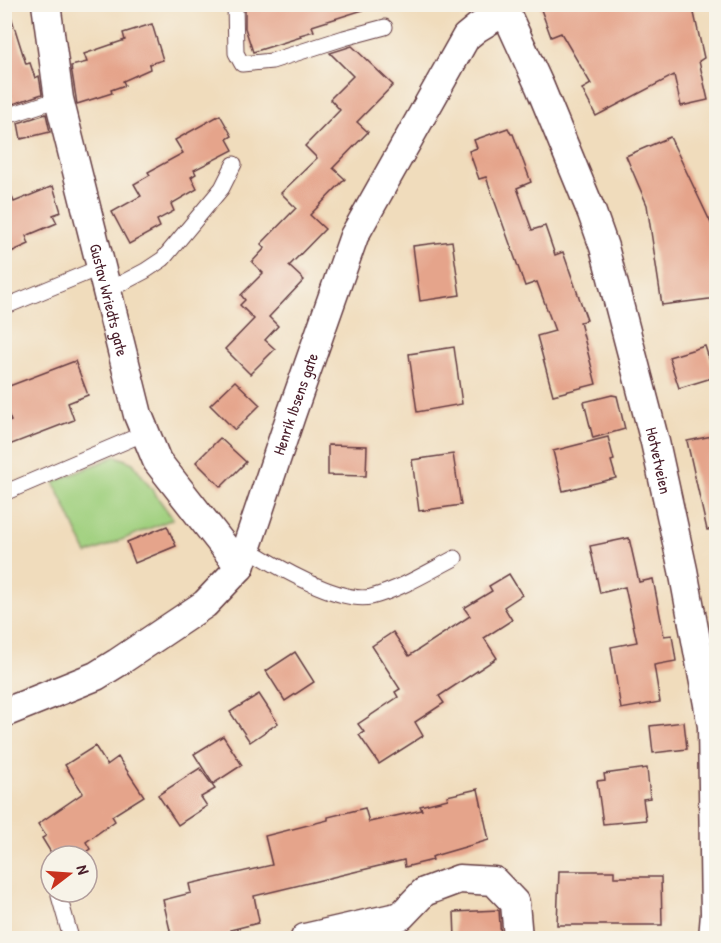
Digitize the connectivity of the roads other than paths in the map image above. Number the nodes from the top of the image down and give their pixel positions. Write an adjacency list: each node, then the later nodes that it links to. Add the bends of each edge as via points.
1 (46, 4): 5 (street, Gustav Wriedts gate)
2 (235, 4): 4 (lane, via 236,53 242,64 280,59)
3 (504, 8): 12 (street, Henrik Ibsens gate, via 466,37 354,236); 15 (street, Hotvetveien, via 604,247 656,442)
4 (385, 27)
5 (59, 99): 6 (lane); 8 (street, Gustav Wriedts gate)
6 (4, 117)
7 (234, 164): 8 (lane, via 222,188 163,259 145,271)
8 (104, 279): 9 (lane); 10 (street, Gustav Wriedts gate)
9 (4, 307)
10 (145, 433): 11 (lane); 12 (street, Gustav Wriedts gate, via 157,461)
11 (4, 493)
12 (244, 558): 13 (lane, via 278,567 327,590 359,597 401,586); 14 (street, Henrik Ibsens gate, via 205,604 117,663 96,676)
13 (455, 558)
14 (4, 713)
15 (714, 726): 20 (street, Hotvetveien)
16 (61, 904): 17 (lane)
17 (71, 939)
18 (305, 939): 19 (street, via 401,916 424,892 459,879 494,881 515,903)
19 (518, 939)
20 (713, 939)

